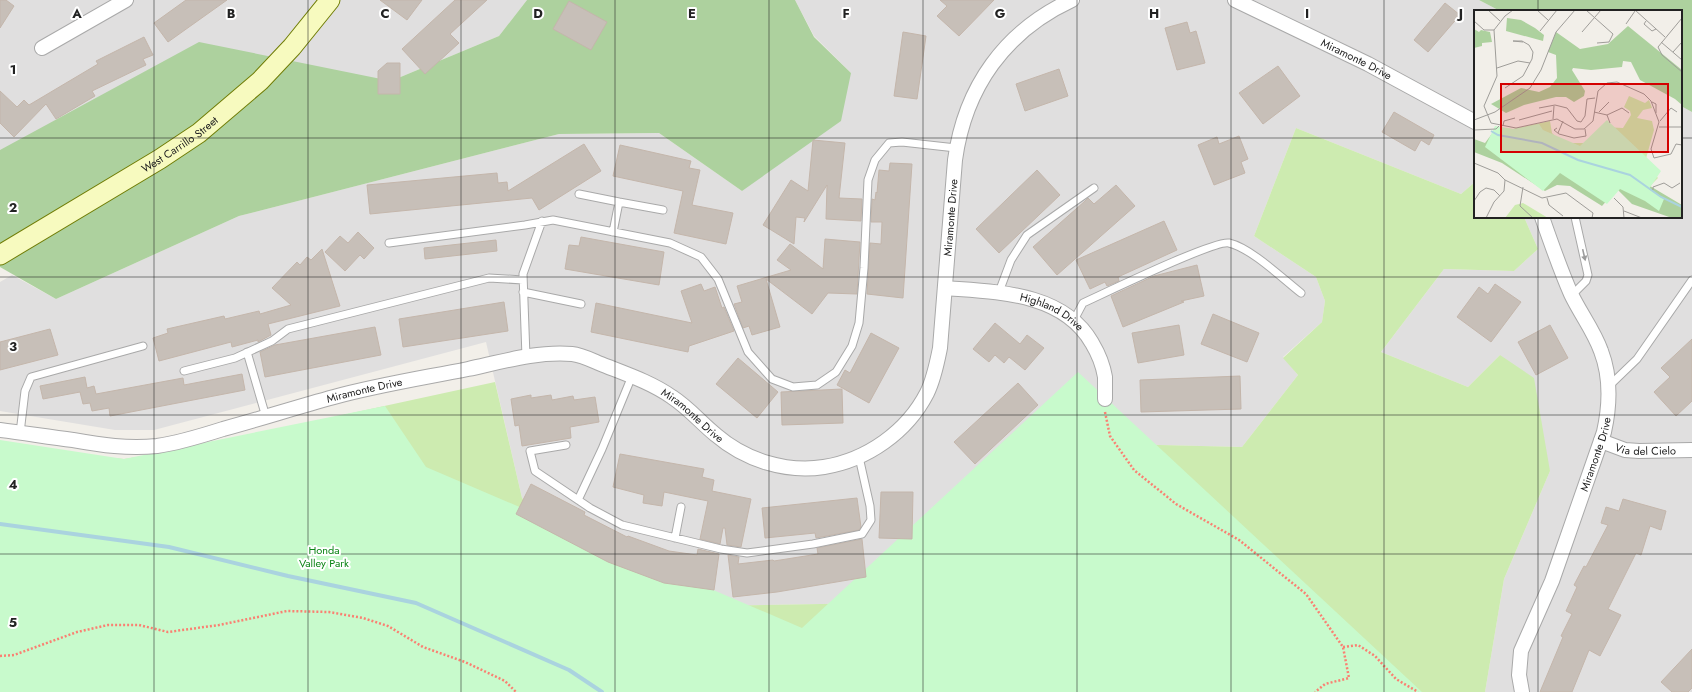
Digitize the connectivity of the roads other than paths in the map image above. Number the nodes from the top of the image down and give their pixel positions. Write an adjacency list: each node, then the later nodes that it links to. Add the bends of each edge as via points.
1 (126, 0): 5 (street)
2 (330, 0): 17 (main road, West Carrillo Street, via 292,47 260,80 199,133)
3 (1072, 0): 7 (street, Miramonte Drive, via 1042,16 1005,48 988,70 965,113)
4 (1235, 0): 6 (street, Miramonte Drive, via 1368,64)
5 (42, 48)
6 (1474, 121)
7 (956, 148): 15 (lane, via 902,142 888,143 874,160 868,180 859,323 852,346 836,372 817,385 793,387 772,379 748,352 718,279 701,257 670,243); 20 (street, Miramonte Drive)
8 (1094, 188): 22 (lane, via 1026,235 1011,260)
9 (579, 194): 10 (lane)
10 (618, 202): 11 (lane); 15 (lane)
11 (663, 210)
12 (1542, 218): 24 (street, Miramonte Drive)
13 (1575, 218): 24 (lane, one-way to 24, via 1588,275 1586,282)
14 (542, 221): 15 (lane, via 553,220); 16 (lane, via 525,226); 18 (lane)
15 (613, 232)
16 (389, 243)
17 (0, 255)
18 (523, 280): 21 (lane); 28 (lane, via 489,278 288,329 272,341)
19 (1692, 280): 32 (lane, via 1637,359)
20 (945, 288): 22 (street, Highland Drive); 40 (street, Miramonte Drive, via 940,348 927,393 917,409 891,437)
21 (523, 292): 25 (lane); 29 (lane)
22 (999, 292): 26 (street, Highland Drive, via 1044,304)
23 (1301, 293): 26 (lane, via 1247,251 1228,243 1200,250 1083,303)
24 (1572, 295): 32 (street, Miramonte Drive, via 1601,350)
25 (581, 304)
26 (1074, 320): 33 (street, Highland Drive, via 1088,335 1097,352 1104,376)
27 (143, 346): 36 (lane, via 31,377 25,391)
28 (247, 352): 30 (lane, via 235,358); 34 (lane)
29 (526, 357): 31 (street, Miramonte Drive, via 574,354); 34 (street, Miramonte Drive, via 337,396)
30 (184, 371)
31 (632, 376): 40 (street, Miramonte Drive, via 671,396 689,409 716,436 748,456 784,467 816,468); 41 (lane)
32 (1609, 386): 37 (street, Miramonte Drive, via 1608,414)
33 (1105, 398)
34 (266, 417): 36 (street, Miramonte Drive, via 157,446 109,446)
35 (0, 430): 36 (street, Miramonte Drive)
36 (20, 432)
37 (1601, 441): 39 (street, Via del Cielo, via 1639,452); 44 (street, Miramonte Drive, via 1552,580 1521,650 1518,675)
38 (566, 445): 41 (lane, via 530,451 535,471)
39 (1692, 450)
40 (859, 457): 43 (lane, via 871,520 862,534 747,553)
41 (578, 500): 43 (lane, via 622,525)
42 (681, 506): 43 (lane)
43 (675, 538)
44 (1522, 692)

